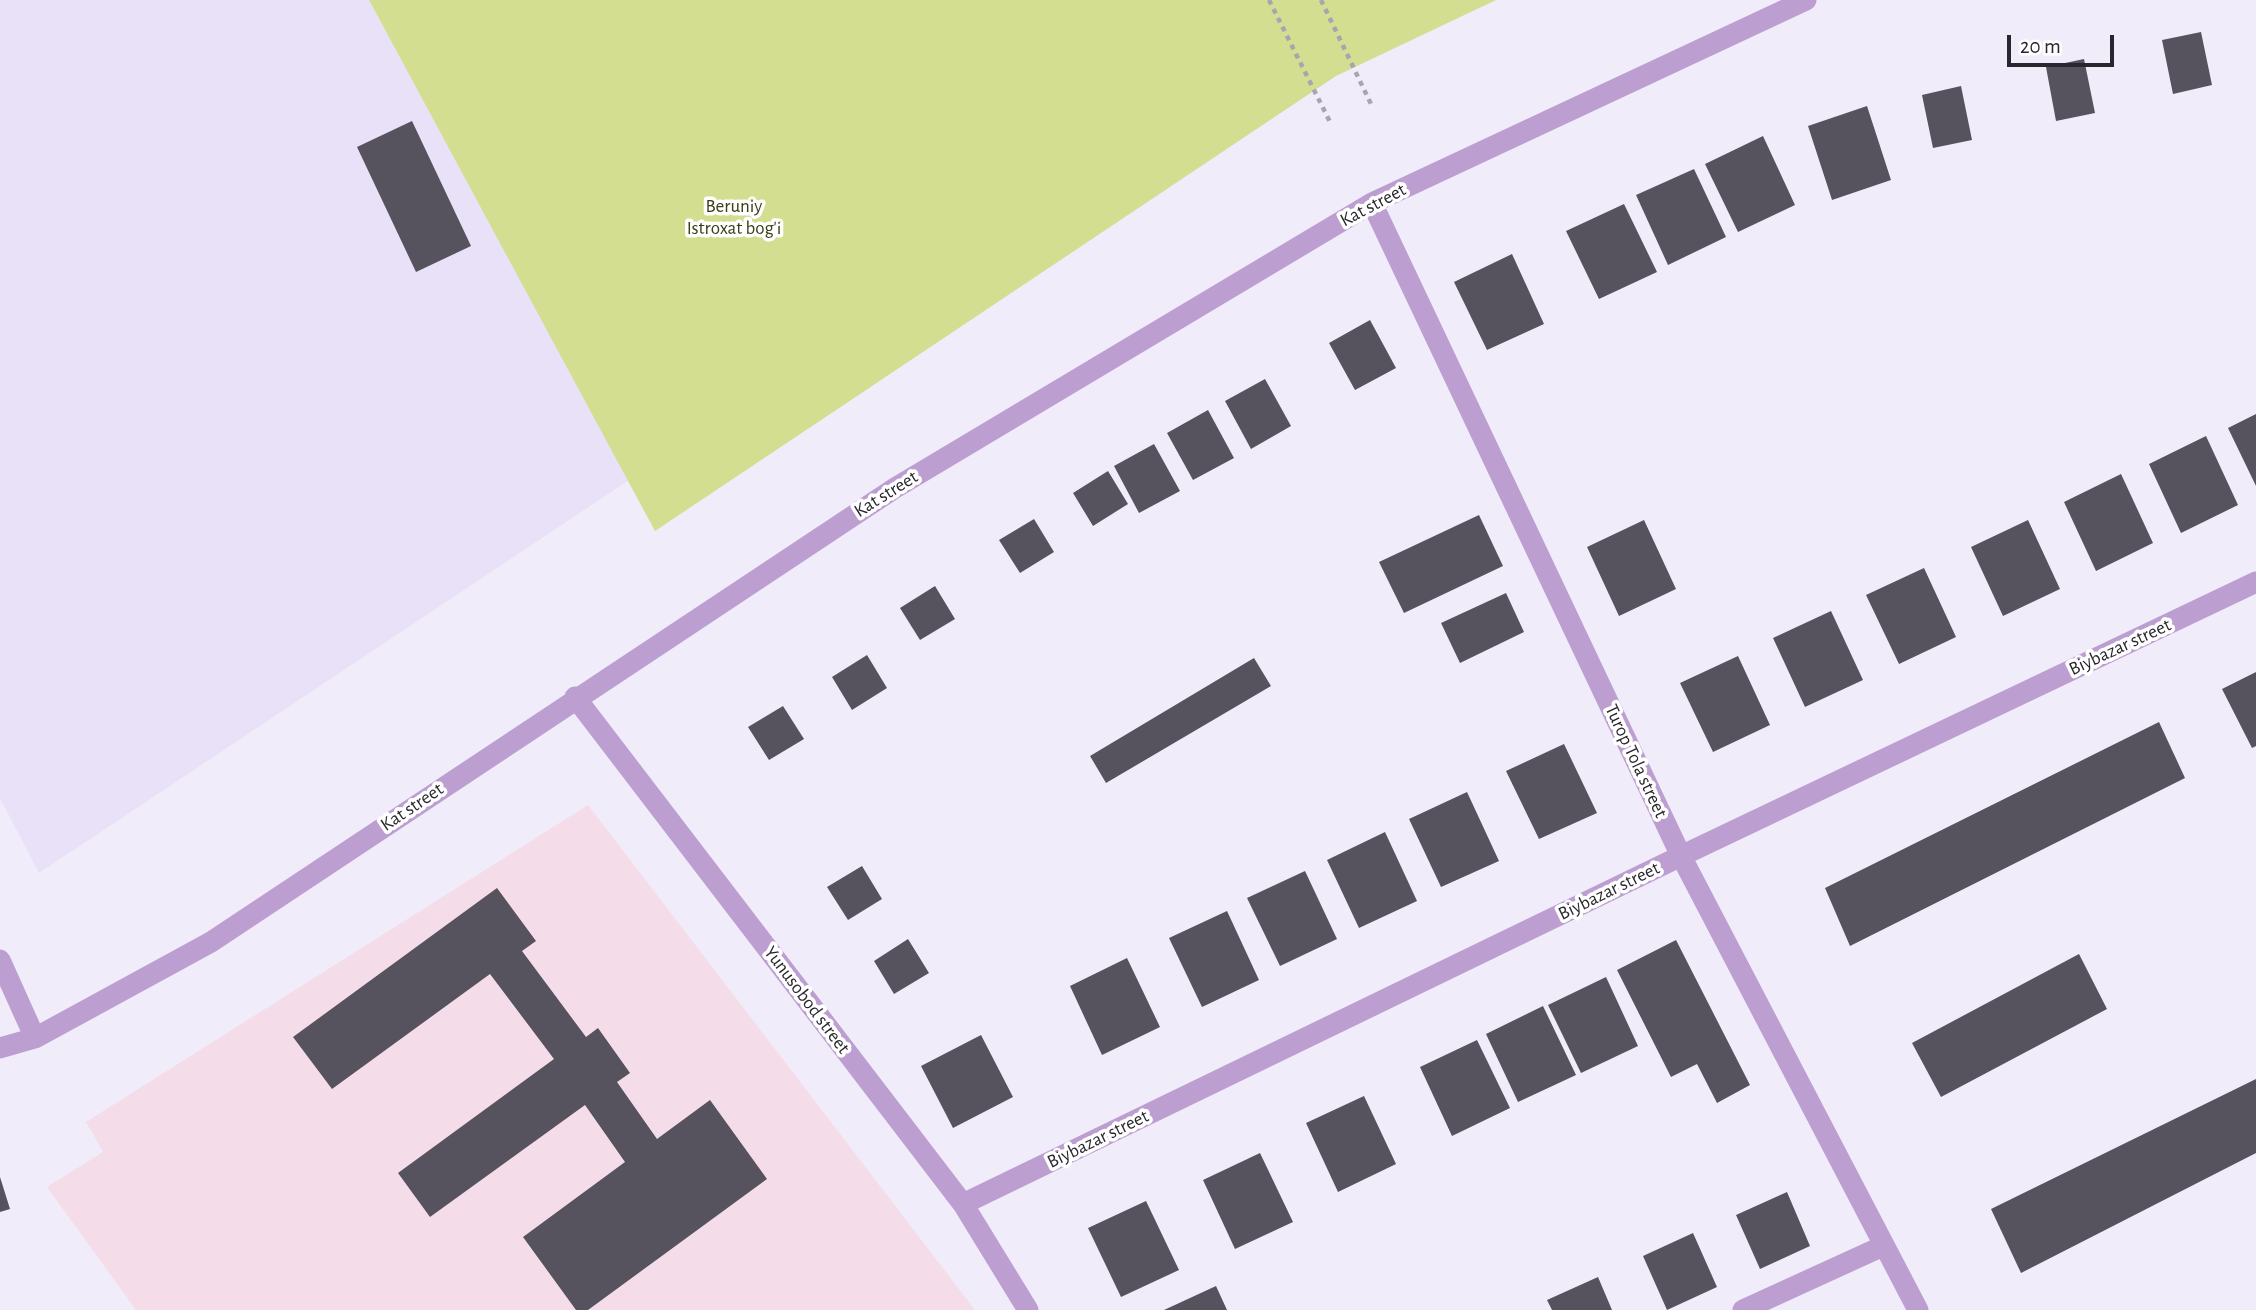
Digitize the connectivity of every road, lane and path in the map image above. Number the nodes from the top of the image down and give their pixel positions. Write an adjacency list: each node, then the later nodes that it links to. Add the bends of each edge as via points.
1 (1269, 0): 5 (path)
2 (1321, 0): 4 (path)
3 (1806, 0): 6 (street, Kat street)
4 (1371, 104)
5 (1331, 124)
6 (1372, 203): 8 (street, Kat street, via 895,488); 9 (street, Turop Tola street)
7 (2256, 582): 9 (street, Biybazar street)
8 (575, 697): 11 (street, Kat street, via 211,942); 13 (street, Yunusobod street)
9 (1681, 856): 13 (street, Biybazar street); 14 (street, Turop Tola street)
10 (0, 960): 11 (street)
11 (36, 1038): 12 (street, Kat street)
12 (0, 1048)
13 (963, 1204): 15 (street, Yunusobod street)
14 (1883, 1246): 16 (street); 17 (street, Turop Tola street)
15 (1028, 1310)
16 (1743, 1310)
17 (1918, 1310)

